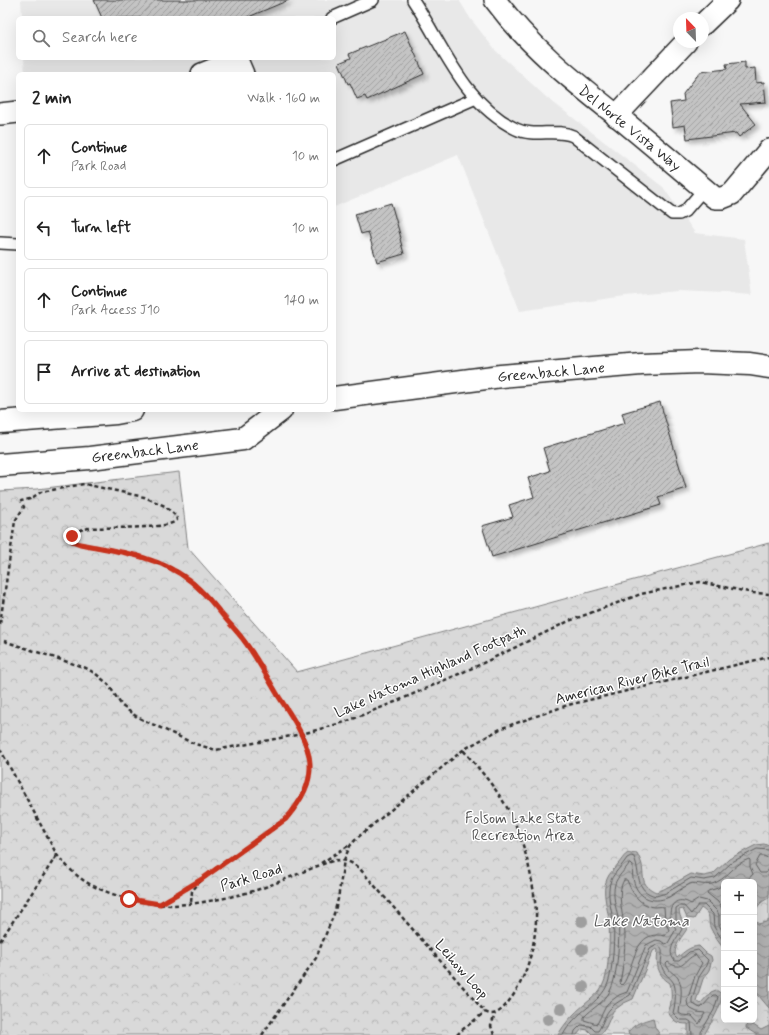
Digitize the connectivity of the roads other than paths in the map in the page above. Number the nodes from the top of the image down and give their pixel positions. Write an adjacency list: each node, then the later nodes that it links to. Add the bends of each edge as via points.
1 (373, 0): 5 (lane)
2 (413, 0): 10 (lane, via 453,68)
3 (495, 0): 13 (street, Del Norte Vista Way, via 530,43)
4 (728, 0): 6 (street)
5 (336, 16)
6 (709, 18)
7 (680, 48): 13 (street)
8 (241, 64): 9 (street)
9 (210, 72)
10 (476, 98): 15 (lane); 16 (lane, via 517,130 573,136 672,214 685,211)
11 (16, 112): 12 (street)
12 (0, 114)
13 (616, 116): 16 (street, Del Norte Vista Way)
14 (769, 150): 16 (street, Del Norte Vista Way, via 727,197 714,198)
15 (336, 159)
16 (704, 189)
17 (0, 243): 18 (lane)
18 (16, 244)
19 (769, 367): 20 (main road, Greenback Lane, via 700,362 641,364 501,376)
20 (336, 398)
21 (121, 412): 23 (main road)
22 (278, 412): 24 (main road, Greenback Lane, via 243,439 90,458)
23 (0, 422)
24 (0, 465)

